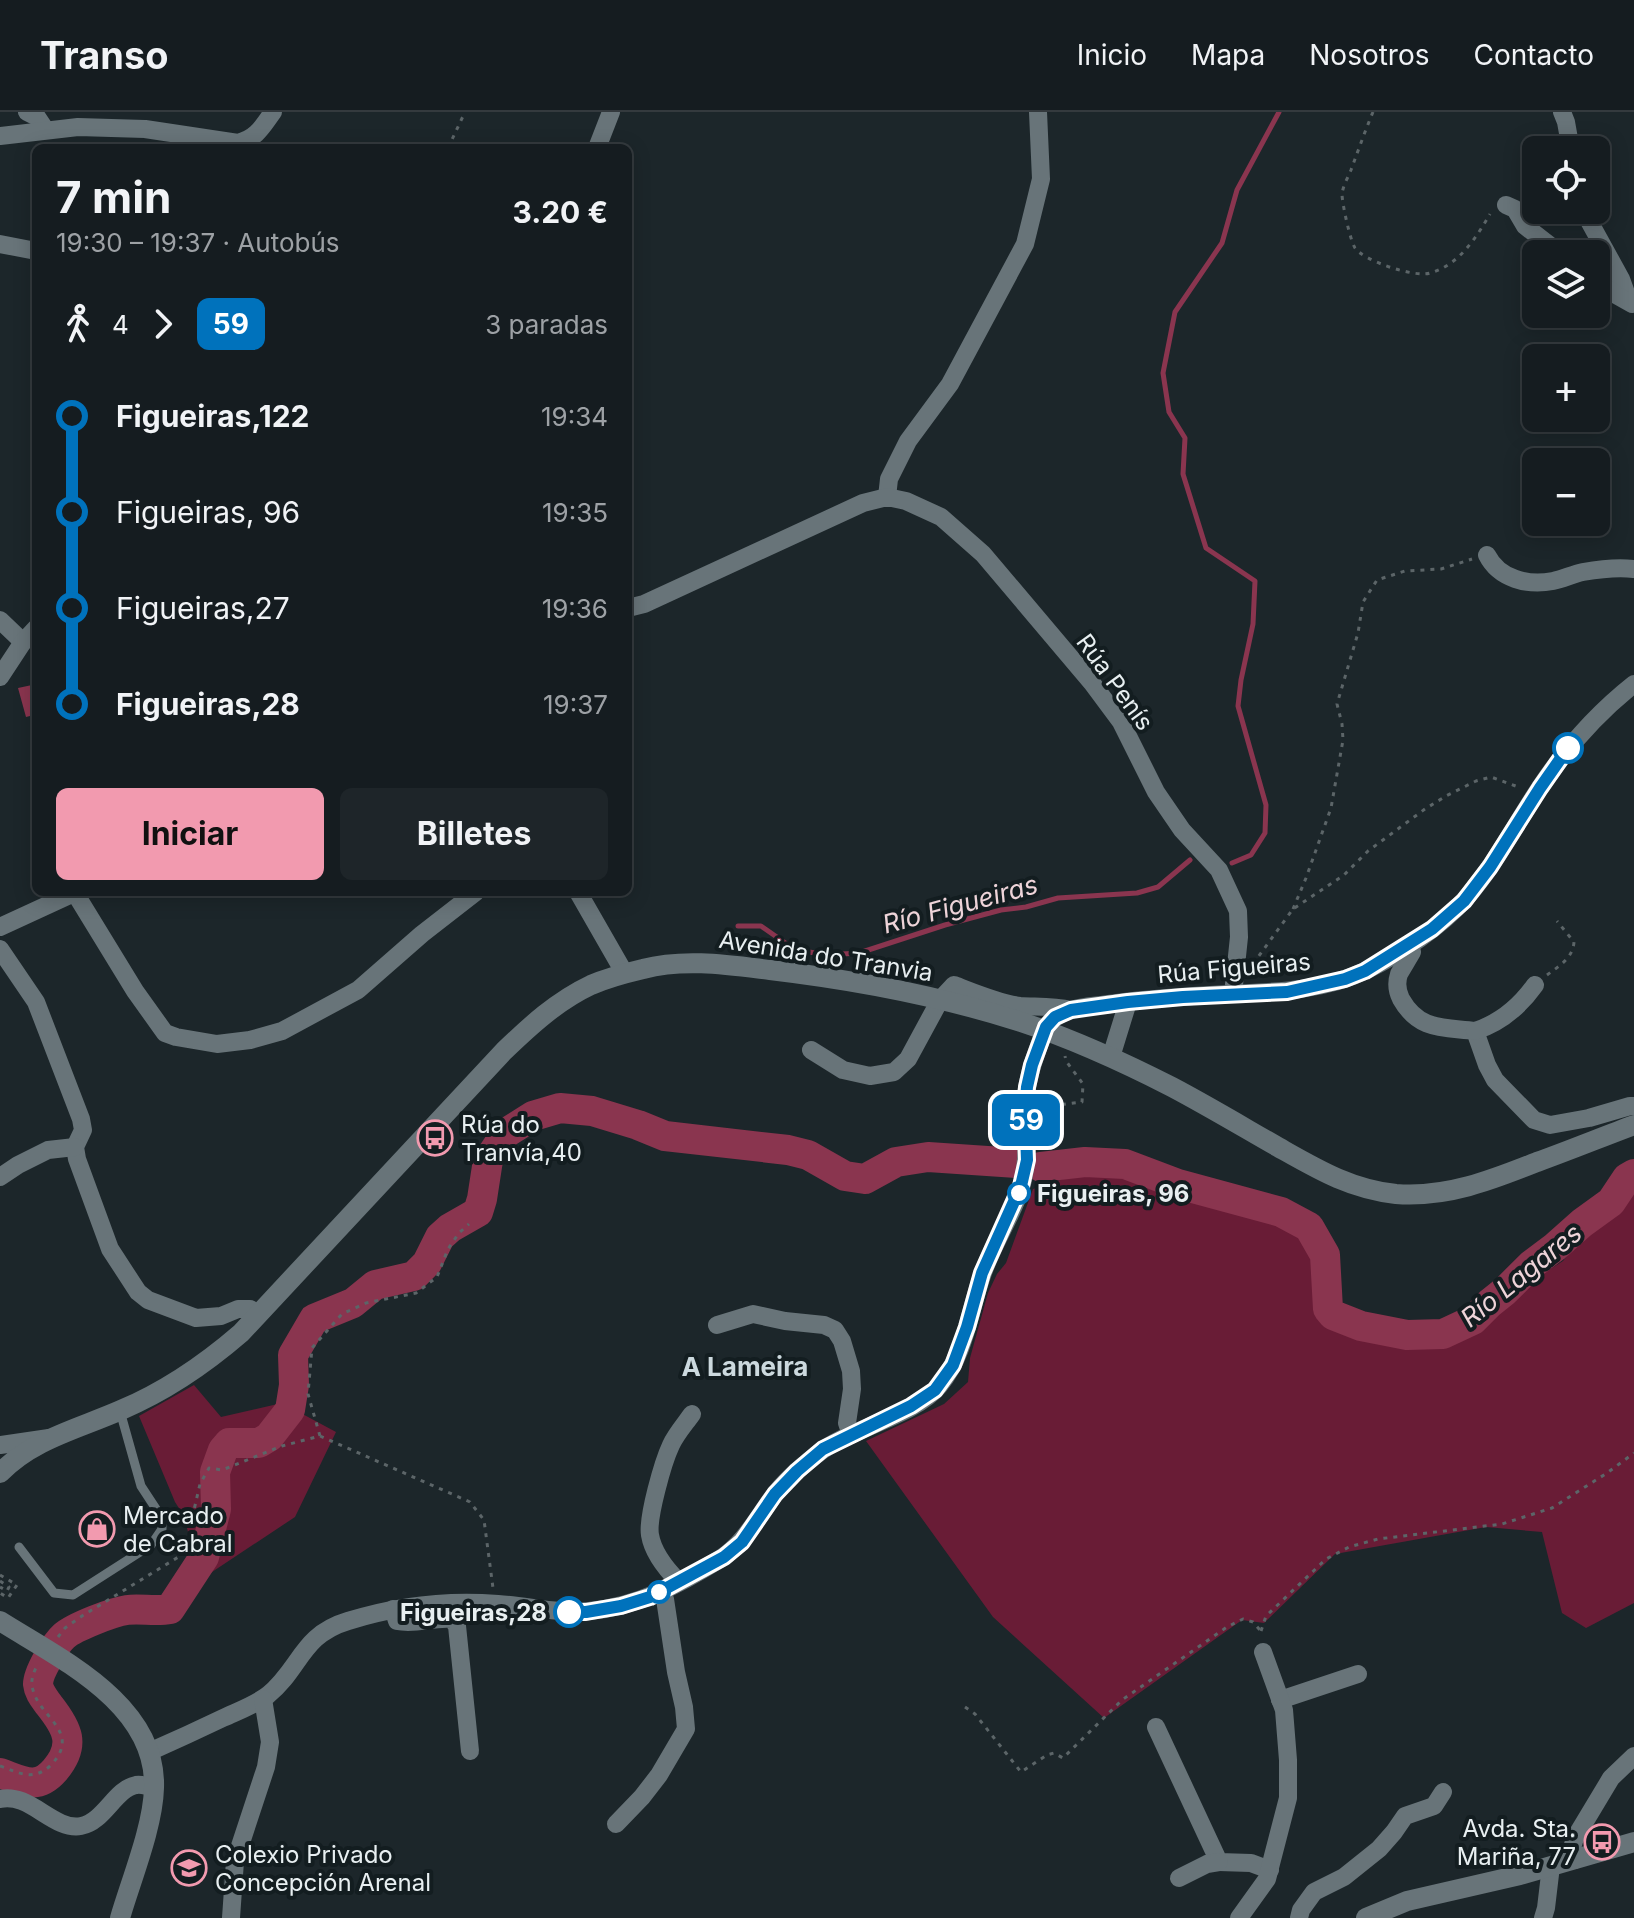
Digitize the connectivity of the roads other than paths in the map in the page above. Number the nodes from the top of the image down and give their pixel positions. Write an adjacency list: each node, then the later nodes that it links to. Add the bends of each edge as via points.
1 (27, 112): 6 (street)
2 (273, 112): 10 (street, via 250,140)
3 (611, 112): 11 (street)
4 (1038, 112): 19 (street, via 1041,179 1025,244 950,384 908,441 889,479)
5 (1562, 112): 8 (street)
6 (45, 129): 7 (street); 9 (street, via 145,129)
7 (0, 136)
8 (1568, 136)
9 (231, 144)
10 (240, 144)
11 (599, 144)
12 (1506, 205): 14 (street)
13 (1591, 224): 18 (street)
14 (1543, 240)
15 (0, 244): 16 (street)
16 (32, 250)
17 (1610, 290): 18 (street)
18 (1631, 303)
19 (887, 497): 22 (street); 36 (street, Rúa Penís, via 941,517 983,554 1121,722 1156,792 1219,870 1238,911)
20 (1487, 555): 21 (street, via 1508,577 1538,583)
21 (1634, 569)
22 (632, 607)
23 (0, 620): 24 (street)
24 (29, 635): 25 (street)
25 (0, 677)
26 (1634, 684): 32 (street, Rúa Figueiras, via 1568,748 1464,901)
27 (67, 896): 31 (street)
28 (78, 896): 29 (street, via 165,1033 217,1044 282,1031 358,990)
29 (471, 896)
30 (580, 896): 34 (street)
31 (0, 927)
32 (1409, 945): 36 (street, Rúa Figueiras, via 1345,979 1287,992); 40 (street, via 1412,952 1397,986 1407,1008 1419,1022)
33 (0, 949): 45 (street, via 36,1002 65,1073 83,1130)
34 (625, 974): 37 (main road, Avenida do Tranvia, via 671,964 730,965 857,982); 47 (main road, Avenida do Tranvia, via 592,985 537,1020)
35 (1535, 985): 40 (street, via 1523,1002)
36 (1233, 994): 38 (street, Rúa Figueiras)
37 (940, 1000): 39 (street, Rúa Figueiras, via 954,985 1019,1006); 41 (street, via 908,1059 894,1072 870,1076 843,1070); 42 (main road, Avenida do Tranvia, via 1021,1022)
38 (1128, 1002): 39 (street, Rúa Figueiras); 42 (street)
39 (1071, 1010): 51 (street, via 1046,1027 1032,1065 1021,1186 982,1273 953,1365 935,1390)
40 (1475, 1031): 43 (street, via 1495,1080 1534,1120 1550,1125)
41 (811, 1050)
42 (1111, 1057): 44 (main road, Avenida do Tranvia, via 1334,1178 1399,1194 1477,1184)
43 (1634, 1106)
44 (1634, 1125)
45 (75, 1147): 46 (street, via 48,1150); 47 (street, via 110,1249 138,1292 196,1318 238,1309)
46 (0, 1177)
47 (258, 1314): 49 (main road, Avenida do Tranvia, via 188,1376)
48 (717, 1325): 51 (street, via 753,1314 835,1330 851,1371)
49 (120, 1411): 52 (main road, Avenida do Tranvia); 55 (lane, via 141,1486 162,1518 162,1529 151,1545 73,1595 54,1593)
50 (692, 1414): 56 (street, via 672,1443 660,1476 649,1534)
51 (851, 1435): 56 (street, via 797,1471 742,1542)
52 (49, 1438): 53 (street); 54 (main road, Avenida do Tranvia)
53 (0, 1445)
54 (0, 1473)
55 (19, 1547)
56 (679, 1582): 57 (street)
57 (659, 1592): 58 (street, via 586,1612 445,1603); 71 (street, via 665,1599 686,1729 659,1775)
58 (393, 1609): 62 (street, via 329,1628); 65 (street, via 397,1621 408,1624 442,1618 457,1626)
59 (0, 1621): 66 (main road, via 102,1688 128,1713)
60 (1263, 1652): 63 (street)
61 (1358, 1674): 63 (street)
62 (263, 1699): 66 (street); 79 (street, via 270,1742 235,1861)
63 (1280, 1700): 76 (street, via 1288,1798)
64 (1156, 1727): 74 (street)
65 (470, 1751)
66 (149, 1752): 68 (main road)
67 (1634, 1756): 73 (street, via 1611,1778 1575,1838)
68 (154, 1788): 70 (street, via 128,1788 82,1826 67,1825 21,1800); 78 (main road)
69 (1443, 1792): 81 (street, via 1434,1806 1405,1816 1379,1849 1344,1877 1314,1892)
70 (0, 1799)
71 (616, 1824)
72 (1634, 1842): 73 (main road)
73 (1575, 1860): 75 (main road)
74 (1219, 1862): 76 (street); 77 (street)
75 (1551, 1866): 82 (main road, via 1407,1901); 83 (street)
76 (1270, 1870): 80 (street)
77 (1179, 1878)
78 (120, 1918)
79 (231, 1918)
80 (1239, 1918)
81 (1299, 1918)
82 (1366, 1918)
83 (1543, 1918)

